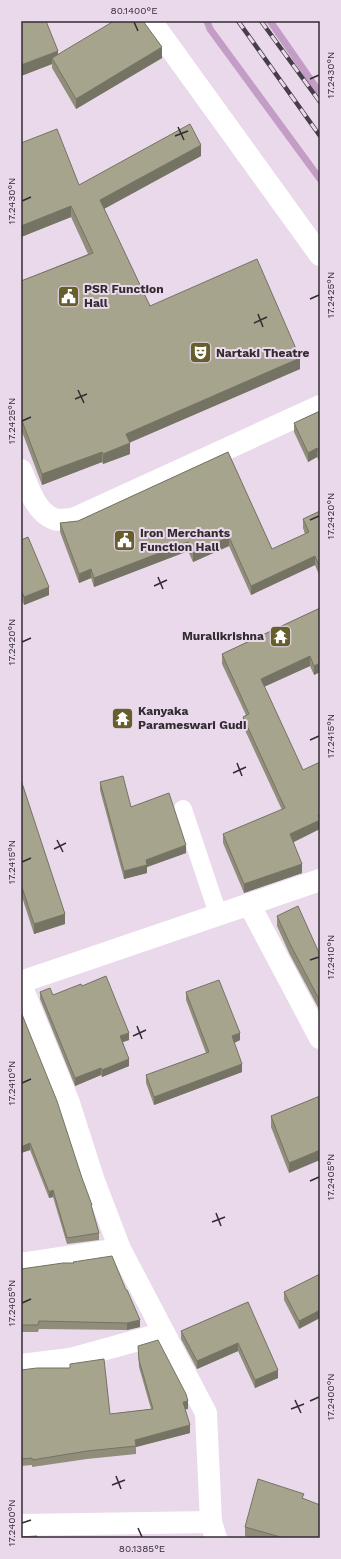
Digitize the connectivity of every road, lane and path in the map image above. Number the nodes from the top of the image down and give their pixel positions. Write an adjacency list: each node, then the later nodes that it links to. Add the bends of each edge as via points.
1 (151, 21): 2 (street)
2 (320, 255)
3 (320, 406): 4 (street, via 73,519 55,520 43,512 31,495)
4 (21, 470)
5 (183, 809): 8 (street)
6 (320, 880): 7 (street)
7 (249, 904): 8 (street); 10 (street)
8 (218, 914): 9 (street)
9 (21, 983): 11 (street, via 69,1103 94,1181)
10 (320, 1038)
11 (120, 1249): 12 (street); 13 (street)
12 (21, 1264)
13 (164, 1333): 14 (street, via 70,1359); 16 (street, via 206,1413)
14 (21, 1365)
15 (21, 1525): 16 (street)
16 (213, 1530)

